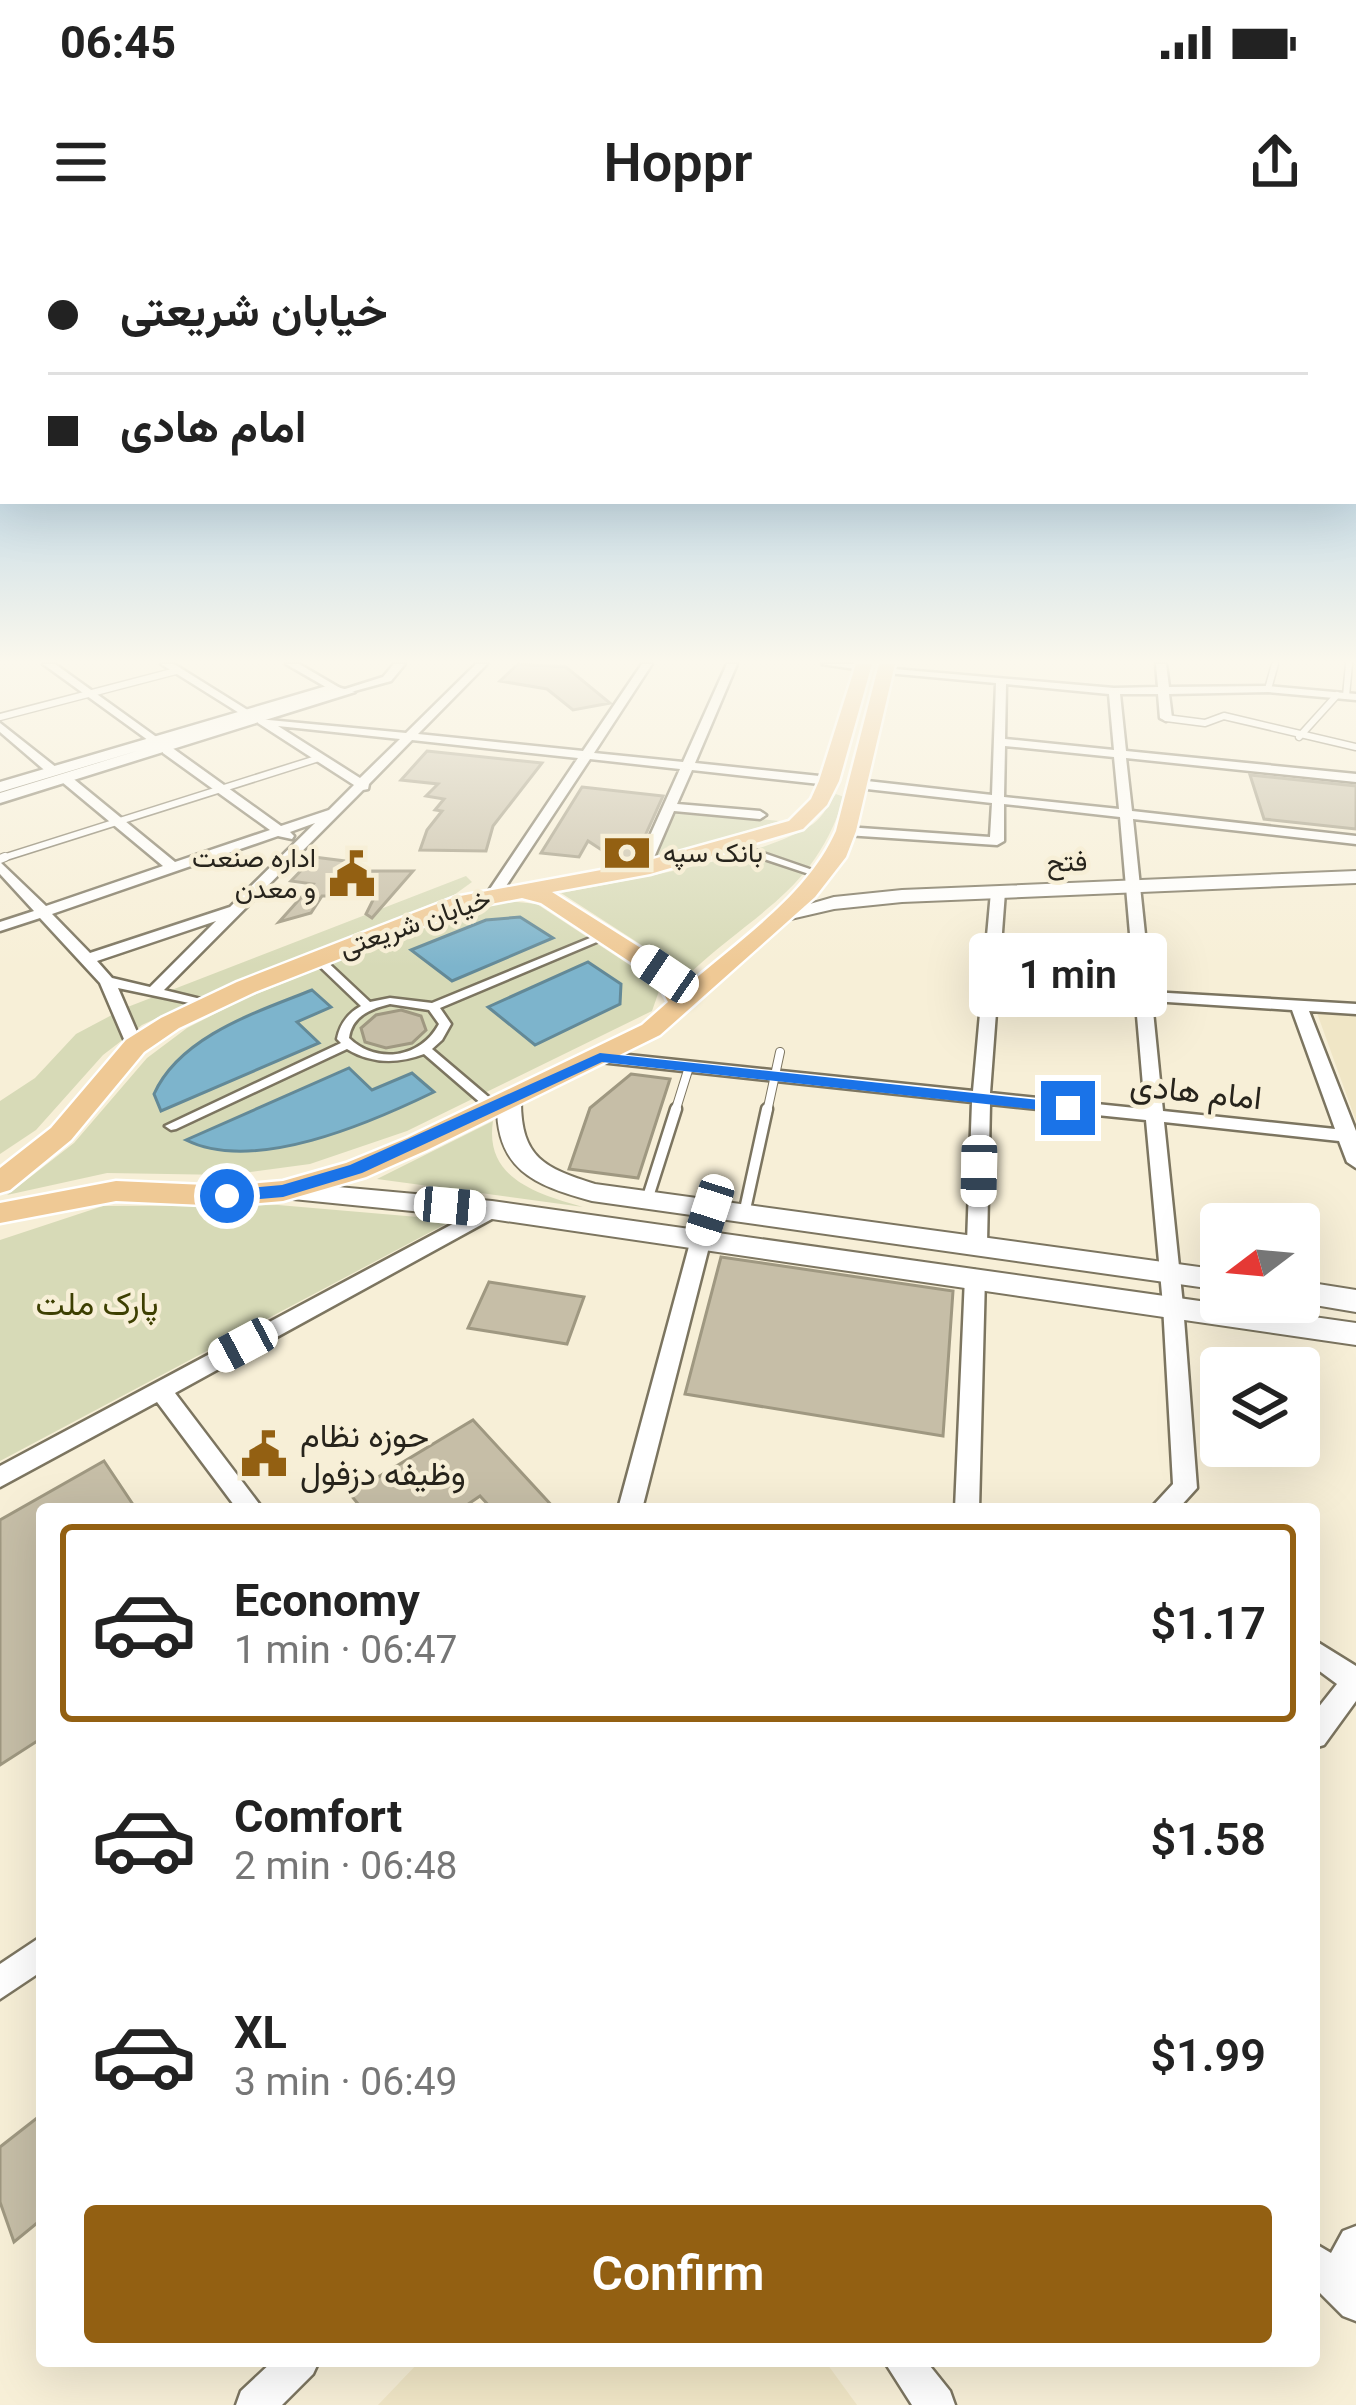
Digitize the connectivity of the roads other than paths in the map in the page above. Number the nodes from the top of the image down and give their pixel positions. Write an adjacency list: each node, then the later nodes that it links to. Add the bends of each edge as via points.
1 (49, 765): 15 (street)
2 (95, 765): 15 (street)
3 (189, 765): 21 (street)
4 (296, 765): 21 (lane)
5 (330, 765): 19 (street)
6 (384, 765): 19 (street)
7 (578, 765): 41 (street)
8 (667, 765): 14 (street)
9 (835, 765): 17 (main road, خیابان شریعتی)
10 (861, 765): 18 (main road)
11 (999, 765): 23 (street)
12 (1121, 765): 27 (street)
13 (1228, 765): 16 (street)
14 (687, 767): 17 (street); 24 (street)
15 (60, 775): 20 (street); 22 (street); 28 (street)
16 (1356, 778)
17 (829, 781): 18 (main road); 32 (main road, خیابان شریعتی, via 807,818)
18 (858, 784): 23 (street); 30 (main road)
19 (364, 786): 25 (street)
20 (0, 787)
21 (221, 788): 28 (lane); 29 (street)
22 (0, 798)
23 (998, 800): 27 (street); 30 (street, via 997,841)
24 (670, 807): 26 (street); 36 (street)
25 (339, 811): 29 (street); 33 (street)
26 (760, 814)
27 (1126, 814): 31 (street); 39 (street)
28 (118, 821): 34 (lane); 35 (street)
29 (280, 831): 33 (street); 35 (street)
30 (846, 831): 37 (main road)
31 (1356, 840)
32 (734, 846): 36 (main road, خیابان شریعتی); 37 (street)
33 (302, 848): 43 (street)
34 (0, 863): 44 (street)
35 (174, 868): 44 (street)
36 (642, 869): 41 (main road, خیابان شریعتی)
37 (822, 875): 42 (main road); 45 (main road)
38 (1356, 878): 39 (main road, فتح)
39 (1133, 886): 40 (main road, فتح); 52 (street)
40 (998, 892): 42 (main road, فتح); 66 (street)
41 (504, 893): 47 (main road, via 549,898); 48 (main road, خیابان شریعتی)
42 (902, 896): 45 (main road, فتح)
43 (241, 908): 49 (street); 51 (street)
44 (46, 911): 46 (street); 49 (street)
45 (782, 915): 57 (main road)
46 (0, 927)
47 (607, 934): 56 (street); 57 (main road, via 665,974)
48 (317, 958): 53 (main road, خیابان شریعتی); 55 (street)
49 (88, 959): 50 (street)
50 (106, 981): 51 (street); 60 (street)
51 (152, 993): 53 (street)
52 (1143, 996): 54 (street); 68 (street)
53 (206, 1005): 60 (main road, خیابان شریعتی)
54 (1299, 1006): 58 (street); 71 (street)
55 (368, 1007): 56 (street, via 402,1000); 59 (street, via 345,1024)
56 (433, 1007): 61 (street, via 445,1024)
57 (682, 1007): 63 (main road)
58 (1356, 1009)
59 (347, 1045): 61 (street, via 388,1059); 69 (street)
60 (135, 1046): 70 (main road, خیابان شریعتی)
61 (425, 1049): 67 (street)
62 (780, 1052): 65 (lane)
63 (600, 1057): 64 (street, امام هادی); 67 (main road)
64 (689, 1067): 65 (street, امام هادی); 77 (lane)
65 (776, 1076): 66 (street, امام هادی); 81 (lane)
66 (981, 1099): 68 (street, امام هادی); 84 (street)
67 (502, 1105): 75 (main road, via 356,1169); 77 (main road, via 518,1155 542,1173)
68 (1154, 1117): 71 (street, امام هادی); 85 (street)
69 (170, 1126)
70 (61, 1134): 73 (main road); 74 (main road, خیابان شریعتی)
71 (1352, 1137): 72 (street)
72 (1356, 1162)
73 (0, 1168)
74 (0, 1183)
75 (283, 1191): 76 (main road); 78 (main road)
76 (94, 1194): 80 (main road); 82 (main road)
77 (647, 1200): 79 (main road)
78 (492, 1210): 83 (main road); 92 (street)
79 (710, 1210): 81 (main road); 83 (street)
80 (0, 1213)
81 (745, 1214): 84 (main road)
82 (0, 1226)
83 (701, 1239): 86 (main road); 95 (street)
84 (977, 1244): 85 (main road)
85 (1169, 1273): 87 (main road); 90 (street)
86 (975, 1277): 90 (main road); 96 (street)
87 (1200, 1277)
88 (1320, 1295): 89 (main road)
89 (1356, 1301)
90 (1173, 1305): 91 (main road); 97 (street, via 1185,1488)
91 (1356, 1334)
92 (160, 1390): 93 (street); 94 (street)
93 (0, 1477)
94 (246, 1503)
95 (632, 1503)
96 (967, 1503)
97 (1169, 1503)
98 (1320, 1656): 99 (street)
99 (1355, 1682): 100 (street)
100 (1320, 1728)
101 (36, 1956): 102 (street)
102 (0, 1983)
103 (1356, 2244): 104 (street)
104 (1335, 2282)
105 (294, 2367): 107 (street)
106 (908, 2367): 108 (street)
107 (255, 2405)
108 (936, 2405)

